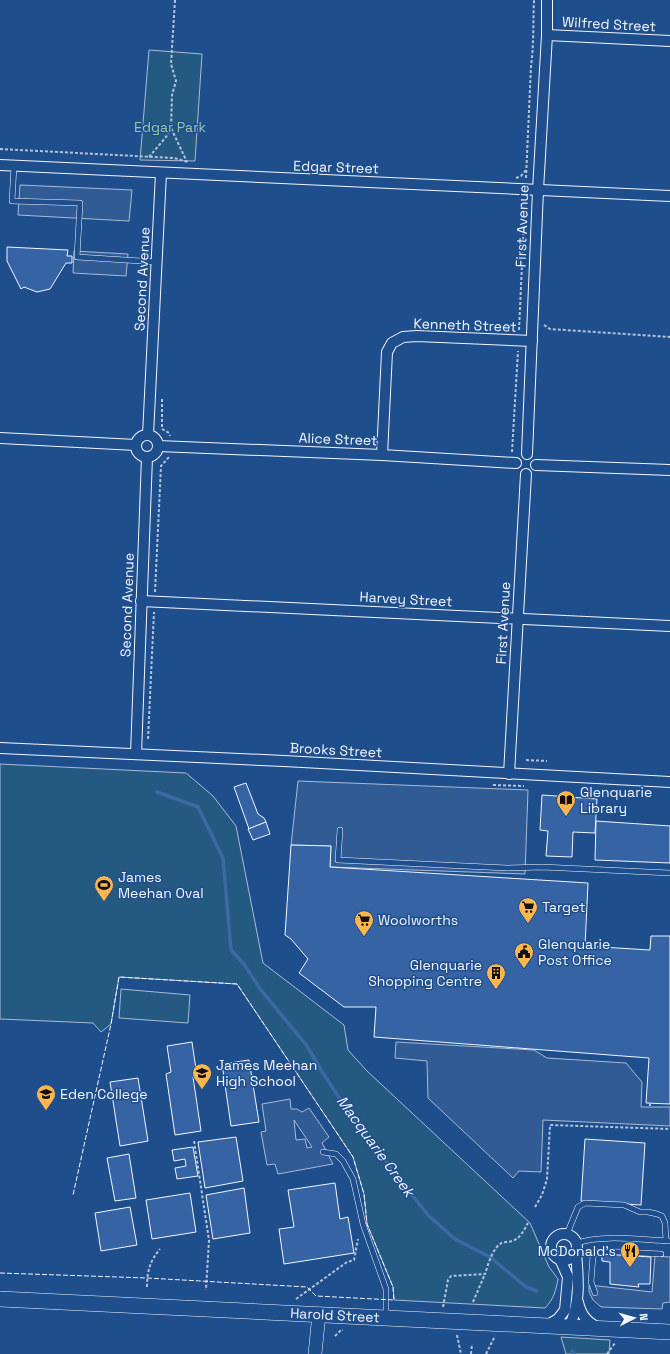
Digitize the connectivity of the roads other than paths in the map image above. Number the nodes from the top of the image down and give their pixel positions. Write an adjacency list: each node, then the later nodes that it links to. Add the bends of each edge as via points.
1 (547, 0): 2 (street, First Avenue)
2 (547, 35): 3 (street, Wilfred Street); 7 (street, First Avenue)
3 (670, 41)
4 (0, 165): 5 (street, Edgar Street)
5 (14, 166): 6 (street, Edgar Street); 9 (lane, via 12,201 80,203 77,257)
6 (162, 173): 7 (street, Edgar Street); 9 (street, Second Avenue)
7 (538, 190): 8 (street, Edgar Street); 10 (street, First Avenue)
8 (670, 196)
9 (157, 262): 11 (street, Second Avenue)
10 (532, 341): 15 (street, First Avenue); 16 (street, Kenneth Street, via 417,336 403,337 392,343 387,352)
11 (148, 435): 13 (street, via 140,438); 14 (street, via 155,439)
12 (0, 438): 13 (street)
13 (136, 445): 17 (street, via 139,453)
14 (158, 446): 16 (street, Alice Street); 17 (street, via 154,454)
15 (527, 454): 18 (street); 19 (street, via 534,457)
16 (382, 455): 18 (street, Alice Street)
17 (146, 456): 22 (street, Second Avenue)
18 (514, 458): 21 (street, via 519,470)
19 (536, 465): 20 (street); 21 (street, via 533,471)
20 (670, 470)
21 (526, 474): 23 (street, First Avenue)
22 (141, 601): 23 (street, Harvey Street); 26 (street, Second Avenue)
23 (517, 619): 24 (street, Harvey Street); 27 (street, First Avenue)
24 (670, 626)
25 (0, 748): 26 (street, Brooks Street)
26 (136, 754): 27 (street, Brooks Street)
27 (510, 774): 28 (street, Brooks Street)
28 (670, 782)
29 (340, 830): 30 (lane, via 338,860)
30 (670, 873)
31 (323, 1152): 42 (lane, via 336,1154 353,1179 363,1224 386,1289)
32 (567, 1234): 33 (lane, via 578,1207 585,1203 616,1205 662,1216); 34 (street, via 575,1239); 36 (street, via 558,1236 553,1241 553,1253)
33 (668, 1241): 34 (lane, via 588,1239)
34 (576, 1248): 36 (street, via 570,1258); 39 (street)
35 (661, 1254): 37 (lane, via 599,1252 593,1256 591,1282)
36 (560, 1259): 40 (street, via 568,1277)
37 (595, 1293)
38 (0, 1299): 41 (main road, Harold Street)
39 (577, 1300): 44 (street); 45 (street, via 587,1322)
40 (565, 1310): 43 (street, via 558,1319); 44 (street)
41 (319, 1314): 42 (main road, Harold Street); 47 (street)
42 (386, 1318): 43 (main road, Harold Street)
43 (546, 1326): 44 (main road, Harold Street)
44 (569, 1327): 45 (main road, Harold Street)
45 (599, 1328): 46 (main road, Harold Street)
46 (670, 1332)
47 (315, 1354)

